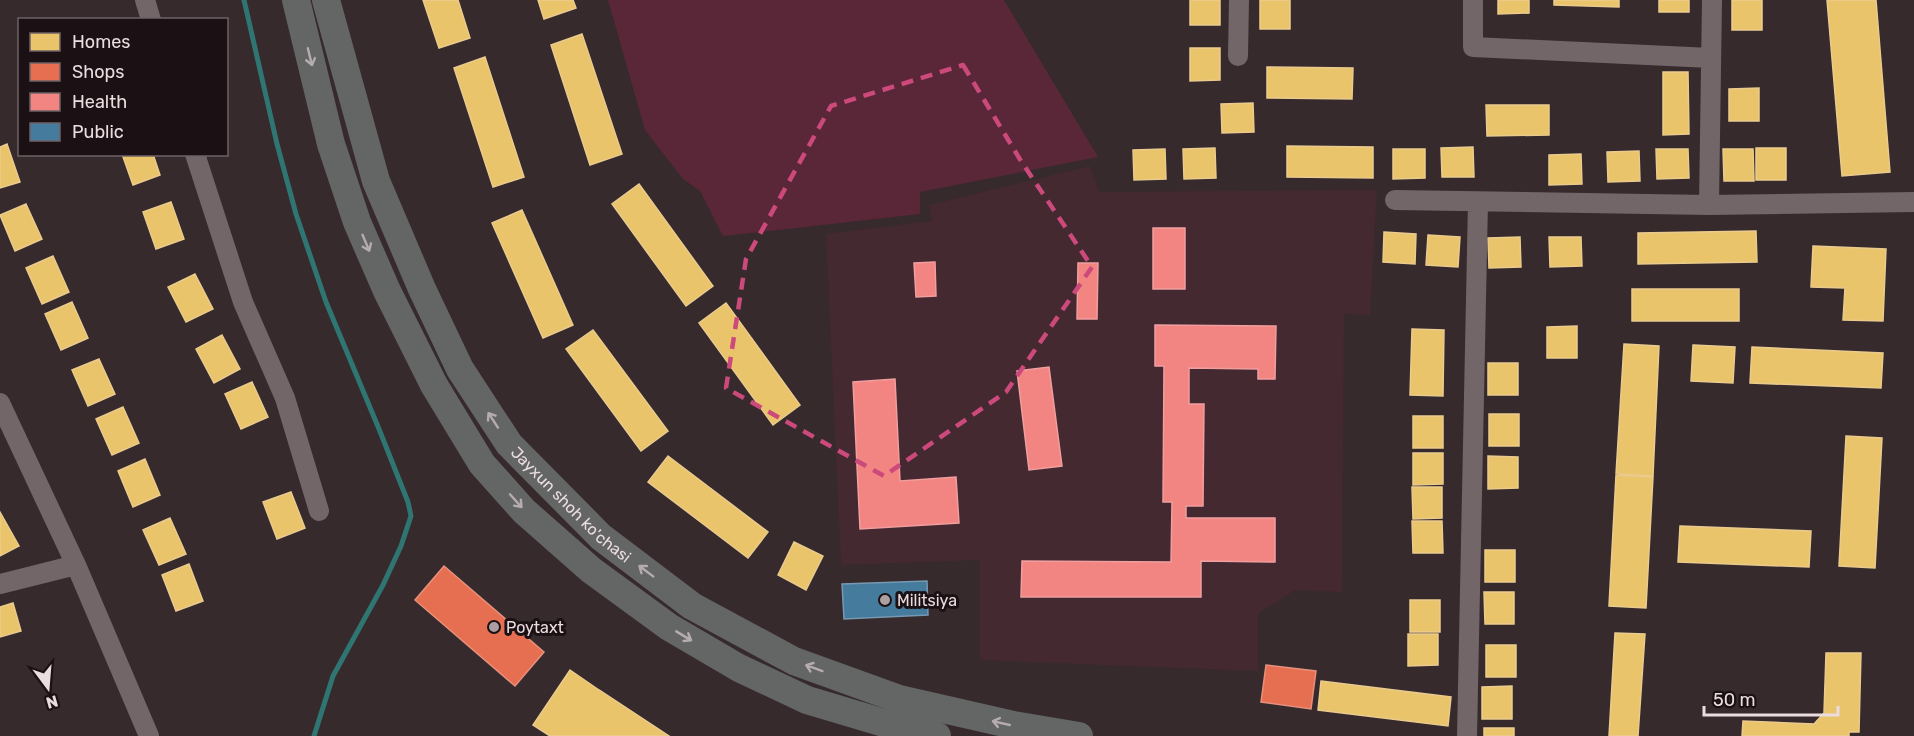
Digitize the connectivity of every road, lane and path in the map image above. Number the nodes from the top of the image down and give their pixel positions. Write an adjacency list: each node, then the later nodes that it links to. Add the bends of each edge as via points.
1 (145, 0): 7 (street)
2 (296, 0): 20 (highway, Jayxun shoh ko'chasi, one-way to 20, via 331,144 357,222 434,385 482,464 524,511 591,570 689,639 807,700)
3 (326, 0): 21 (highway, Jayxun shoh ko'chasi, one-way to 3, via 899,699 794,661 693,606 601,537 509,444 460,369 376,181)
4 (1239, 0): 8 (street)
5 (1473, 0): 9 (street, via 1473,47)
6 (1712, 0): 9 (street)
7 (150, 18)
8 (1239, 56)
9 (1711, 58): 14 (street)
10 (196, 156): 16 (street, via 243,302 285,398)
11 (1395, 200): 12 (street)
12 (1478, 202): 14 (street); 22 (street)
13 (1914, 202): 14 (street)
14 (1710, 205)
15 (0, 403): 17 (street)
16 (319, 511)
17 (76, 565): 18 (street); 19 (street)
18 (0, 584)
19 (149, 736)
20 (937, 736)
21 (1079, 736)
22 (1467, 736)

